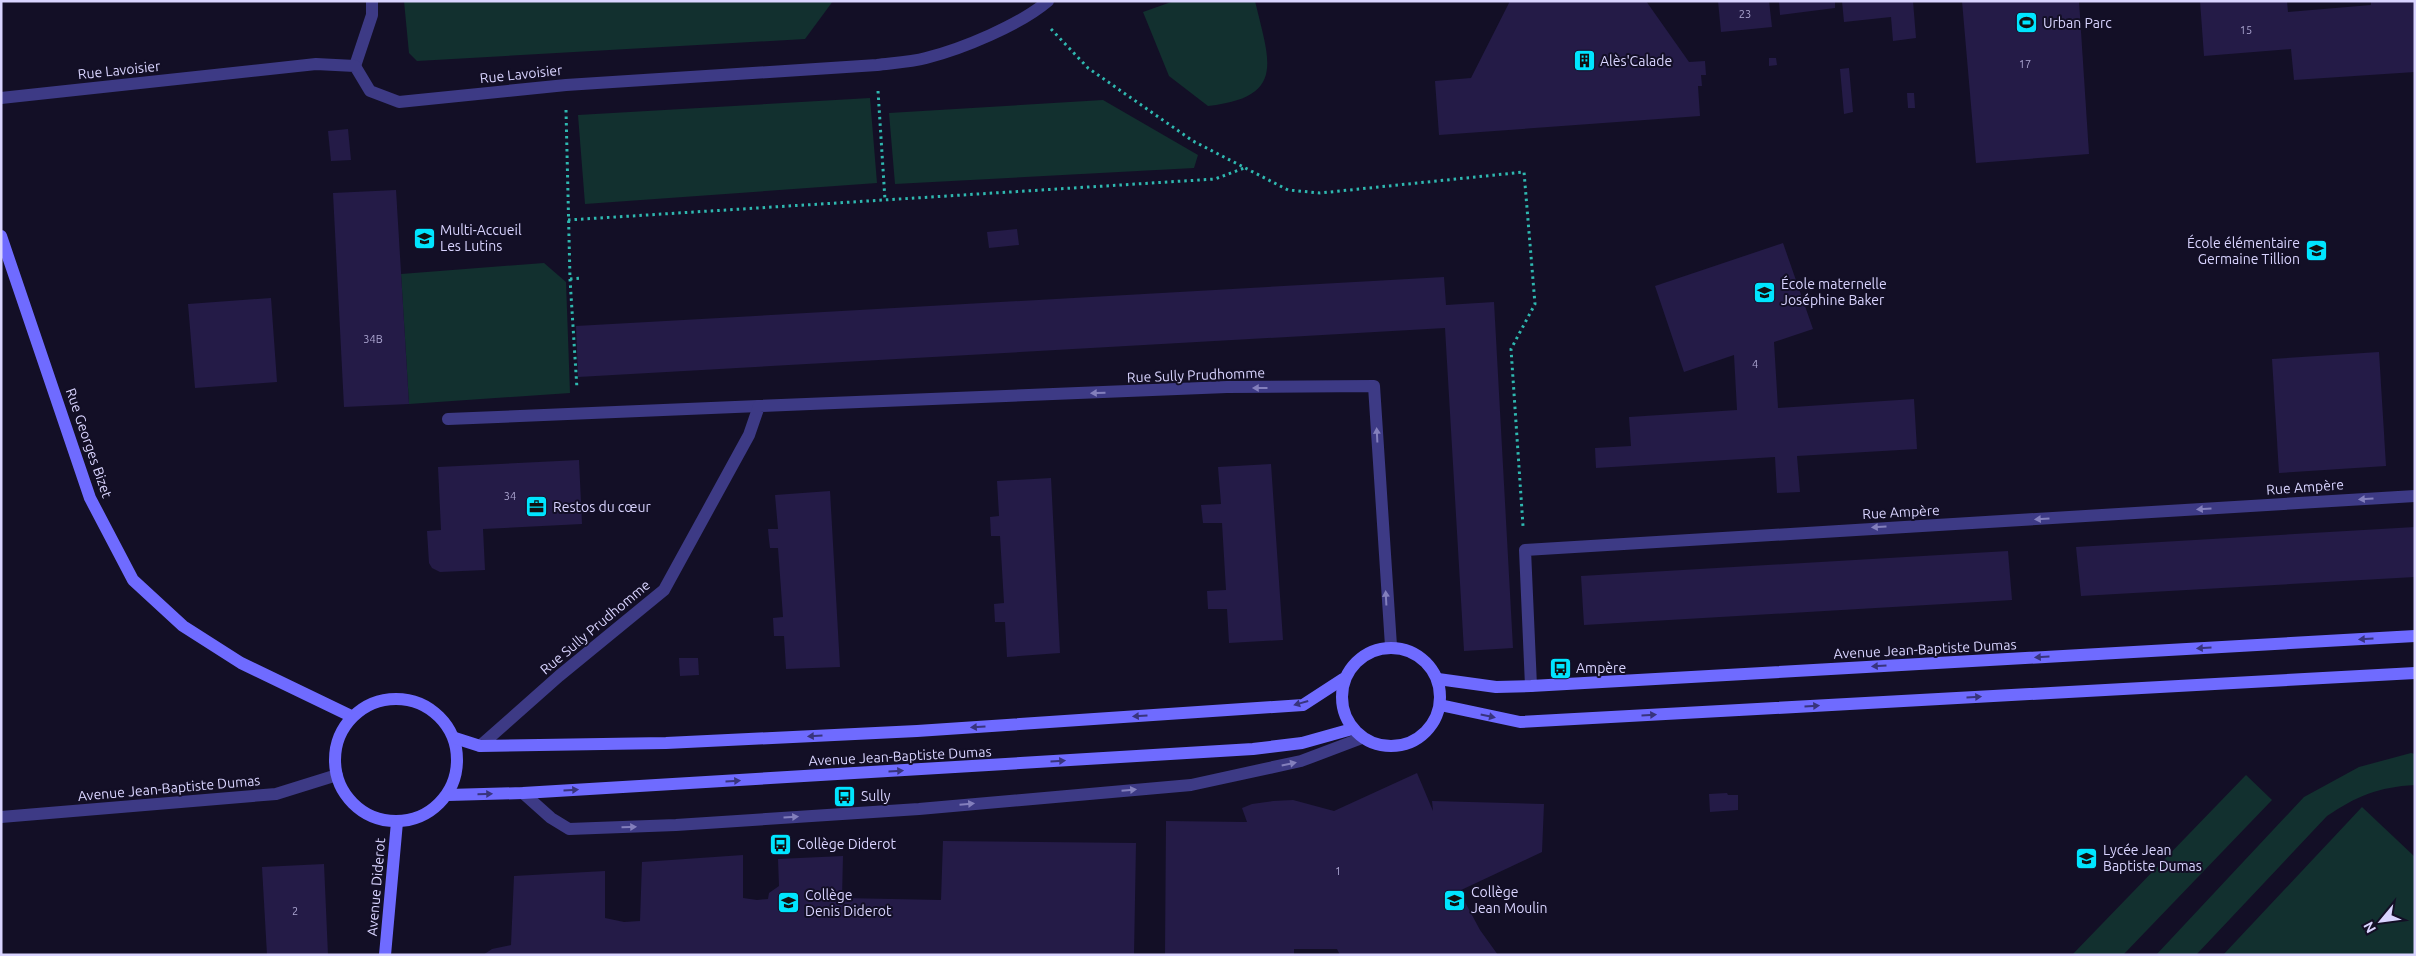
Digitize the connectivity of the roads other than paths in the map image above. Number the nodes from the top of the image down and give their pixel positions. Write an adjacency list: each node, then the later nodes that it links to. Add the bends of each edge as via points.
1 (372, 1): 3 (street, via 372,15)
2 (1048, 1): 3 (street, Rue Lavoisier, via 1034,13 976,41 926,58 877,65 566,85 399,102 370,91)
3 (356, 66): 4 (street, Rue Lavoisier, via 316,64)
4 (1, 98)
5 (1, 236): 16 (street, Rue Georges Bizet, via 90,498 133,580 183,626 242,663)
6 (759, 406): 7 (street, Rue Sully Prudhomme); 10 (street, Rue Sully Prudhomme, one-way to 6, via 1374,386 1228,387); 20 (street, Rue Sully Prudhomme, via 749,435 664,590)
7 (448, 419)
8 (2415, 496): 14 (street, Rue Ampère, one-way to 14, via 1524,550)
9 (2415, 636): 14 (street, Avenue Jean-Baptiste Dumas, one-way to 14)
10 (1390, 646): 12 (street, via 1421,656); 13 (street, via 1357,660)
11 (2415, 673): 15 (street, one-way to 11, via 1520,722)
12 (1438, 679): 14 (street, Avenue Jean-Baptiste Dumas, via 1496,688); 15 (street)
13 (1343, 680): 17 (street, via 1341,704); 20 (street, Avenue Jean-Baptiste Dumas, one-way to 20, via 1303,705 916,731 666,743)
14 (1531, 686)
15 (1440, 705): 19 (street, via 1436,719 1423,736 1407,744 1385,747)
16 (351, 716): 18 (street, via 378,700 409,699 437,712); 21 (street, via 337,740)
17 (1352, 729): 19 (street); 22 (street, Avenue Jean-Baptiste Dumas, one-way to 17, via 1253,749 1302,743)
18 (454, 738): 20 (street, Avenue Jean-Baptiste Dumas); 23 (street, via 458,767)
19 (1362, 738): 22 (street, one-way to 19, via 551,818 569,828 695,824 1191,785 1301,761)
20 (480, 746)
21 (337, 776): 24 (street, Avenue Jean-Baptiste Dumas, via 276,794); 25 (street, via 345,796 368,815)
22 (523, 793): 23 (street, Avenue Jean-Baptiste Dumas, one-way to 22)
23 (448, 795): 25 (street, via 426,815)
24 (1, 817)
25 (397, 822): 26 (street, Avenue Diderot)
26 (385, 955)

